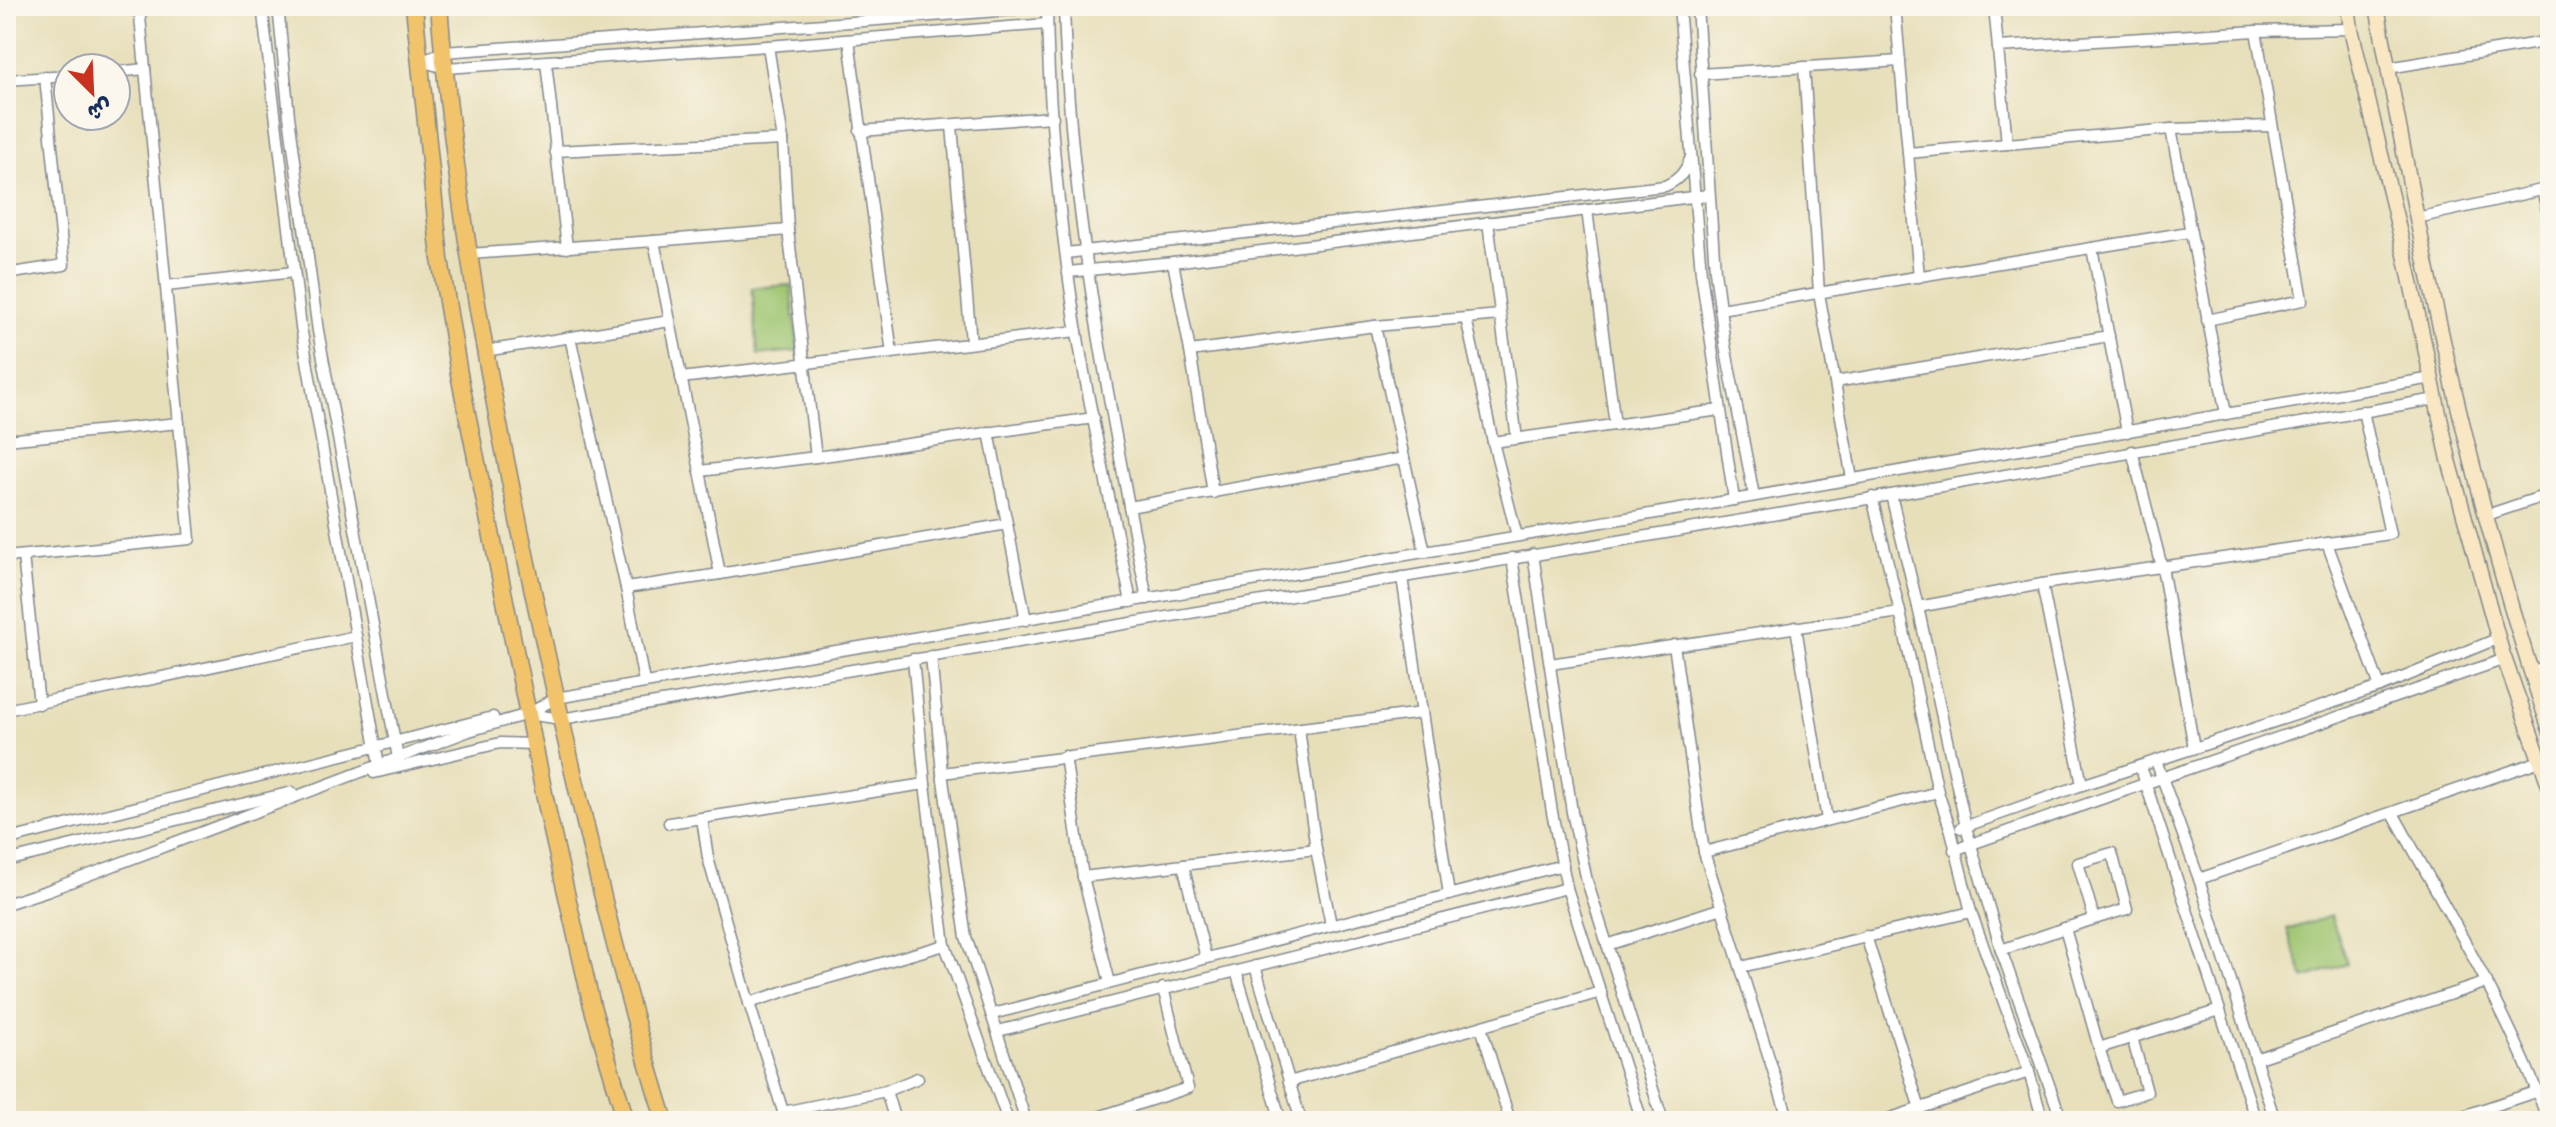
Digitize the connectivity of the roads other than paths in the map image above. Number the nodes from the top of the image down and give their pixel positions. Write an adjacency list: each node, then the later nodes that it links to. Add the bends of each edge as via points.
1 (139, 6): 28 (street)
2 (262, 6): 61 (street)
3 (278, 6): 148 (street, via 318,331)
4 (414, 6): 23 (main road)
5 (439, 6): 22 (main road)
6 (1019, 6): 22 (street)
7 (1047, 6): 15 (street)
8 (1064, 6): 56 (street, via 1067,94)
9 (1679, 6): 43 (street)
10 (1697, 6): 30 (street)
11 (1895, 6): 24 (street)
12 (1994, 6): 21 (street)
13 (2348, 6): 16 (main road)
14 (2377, 6): 27 (main road)
15 (1047, 24): 18 (street); 34 (street)
16 (2351, 29): 17 (street); 82 (main road)
17 (2256, 31): 21 (street); 36 (street)
18 (849, 40): 20 (street); 38 (street)
19 (2550, 41): 27 (street)
20 (768, 46): 25 (street); 39 (street)
21 (1998, 47): 40 (street)
22 (445, 60): 23 (street); 25 (street); 58 (main road)
23 (419, 61): 143 (main road, via 440,259 459,374)
24 (1900, 61): 26 (street); 42 (street)
25 (546, 62): 41 (street)
26 (1804, 67): 30 (street); 66 (street)
27 (2388, 68): 48 (main road)
28 (145, 69): 29 (street); 65 (street)
29 (132, 70)
30 (1700, 74): 45 (street)
31 (45, 77): 32 (street); 33 (street); 63 (street, via 64,265)
32 (52, 77)
33 (6, 80)
34 (1053, 117): 35 (street); 57 (street)
35 (952, 126): 38 (street); 76 (street)
36 (2271, 126): 37 (street); 70 (street, via 2303,300)
37 (2171, 129): 40 (street); 52 (street)
38 (860, 131): 79 (street)
39 (783, 140): 41 (street); 51 (street)
40 (2007, 144): 42 (street)
41 (555, 151): 54 (street)
42 (1908, 153): 64 (street)
43 (1691, 157): 46 (street); 56 (street, via 1678,180 1665,186)
44 (2546, 189): 48 (street); 50 (street)
45 (1708, 195): 46 (street); 67 (street)
46 (1694, 197): 47 (street); 85 (street)
47 (1587, 210): 49 (street); 90 (street)
48 (2417, 218): 108 (main road)
49 (1488, 222): 59 (street); 68 (street)
50 (2550, 222)
51 (788, 230): 53 (street); 80 (street)
52 (2189, 232): 55 (street); 70 (street)
53 (654, 241): 54 (street); 71 (street)
54 (567, 248): 58 (street)
55 (2092, 248): 64 (street); 74 (street)
56 (1085, 251): 57 (street); 60 (street)
57 (1066, 253): 62 (street)
58 (469, 254): 77 (main road)
59 (1173, 262): 60 (street); 78 (street)
60 (1088, 270): 62 (street); 107 (street)
61 (294, 272): 65 (street); 128 (street)
62 (1068, 272): 73 (street)
63 (6, 274)
64 (1919, 277): 66 (street)
65 (166, 286): 89 (street)
66 (1819, 293): 67 (street); 83 (street)
67 (1720, 309): 104 (street)
68 (1500, 315): 69 (street); 93 (street)
69 (1466, 318): 72 (street); 95 (street)
70 (2207, 320): 87 (street)
71 (670, 321): 75 (street); 81 (street)
72 (1375, 326): 78 (street); 98 (street)
73 (1077, 331): 76 (street); 88 (street)
74 (2109, 336): 83 (street); 92 (street)
75 (570, 337): 77 (street); 121 (street)
76 (971, 342): 79 (street)
77 (485, 351): 139 (main road)
78 (1190, 351): 101 (street)
79 (892, 353): 80 (street)
80 (805, 362): 81 (street); 97 (street)
81 (681, 378): 99 (street)
82 (2432, 378): 84 (main road); 87 (street)
83 (1835, 382): 100 (street)
84 (2436, 399): 86 (street); 129 (main road)
85 (1720, 410): 90 (street); 106 (street)
86 (2363, 411): 96 (street); 111 (street, via 2390,534)
87 (2226, 414): 92 (street)
88 (1094, 418): 91 (street); 123 (street)
89 (179, 423): 94 (street); 114 (street, via 190,539)
90 (1615, 425): 93 (street)
91 (989, 432): 97 (street); 109 (street)
92 (2127, 432): 100 (street)
93 (1517, 439): 95 (street)
94 (6, 440)
95 (1493, 442): 110 (street)
96 (2132, 451): 103 (street); 117 (street)
97 (816, 457): 99 (street)
98 (1404, 458): 101 (street); 112 (street)
99 (700, 471): 118 (street)
100 (1852, 479): 104 (street)
101 (1213, 493): 107 (street)
102 (2550, 494): 108 (street)
103 (1891, 495): 105 (street); 124 (street)
104 (1754, 496): 106 (street)
105 (1872, 497): 113 (street); 125 (street)
106 (1734, 500): 110 (street)
107 (1129, 507): 122 (street)
108 (2487, 515): 136 (main road)
109 (1007, 524): 118 (street); 126 (street)
110 (1517, 536): 112 (street)
111 (2327, 543): 117 (street); 138 (street)
112 (1425, 552): 122 (street)
113 (1533, 554): 116 (street); 134 (street)
114 (23, 556): 115 (street); 140 (street)
115 (6, 557)
116 (1512, 558): 119 (street); 179 (street)
117 (2162, 567): 120 (street); 151 (street)
118 (720, 574): 121 (street)
119 (1402, 577): 131 (street); 142 (street)
120 (2042, 584): 124 (street); 163 (street)
121 (626, 588): 137 (street)
122 (1147, 599): 123 (street)
123 (1131, 602): 126 (street)
124 (1918, 607): 170 (street)
125 (1900, 612): 127 (street); 165 (street)
126 (1026, 620): 137 (street)
127 (1796, 627): 130 (street); 168 (street)
128 (356, 636): 140 (street); 150 (street)
129 (2499, 638): 133 (main road); 138 (street)
130 (1674, 645): 134 (street); 176 (street)
131 (931, 656): 132 (street); 158 (street)
132 (913, 659): 145 (street); 161 (street)
133 (2505, 659): 155 (main road); 159 (street)
134 (1550, 664): 192 (street, via 1572,812)
135 (2550, 666): 136 (street)
136 (2531, 673): 147 (main road)
137 (644, 682): 139 (street)
138 (2380, 687): 151 (street)
139 (556, 698): 143 (street); 145 (main road)
140 (39, 704): 141 (street)
141 (6, 710)
142 (1422, 713): 146 (street); 183 (street)
143 (528, 714): 145 (street); 149 (main road); 153 (street)
144 (493, 717): 148 (street)
145 (561, 719): 219 (main road, via 631,1013)
146 (1299, 729): 152 (street); 174 (street)
147 (2550, 730)
148 (395, 741): 150 (street); 153 (street)
149 (534, 744): 160 (street, via 500,743); 218 (main road, via 592,1006)
150 (376, 746): 156 (street); 172 (street)
151 (2194, 748): 154 (street)
152 (1065, 756): 158 (street); 180 (street)
153 (398, 758): 156 (street)
154 (2156, 761): 157 (street); 159 (street)
155 (2540, 761): 164 (main road); 166 (street)
156 (379, 765): 160 (street)
157 (2140, 766): 162 (street); 163 (street)
158 (942, 773): 204 (street, via 966,937)
159 (2162, 779): 162 (street); 181 (street)
160 (332, 783): 177 (street); 184 (street)
161 (925, 784): 167 (street); 191 (street)
162 (2147, 784): 173 (street); 203 (street)
163 (2082, 785): 170 (street)
164 (2550, 788)
165 (1938, 792): 168 (street); 171 (street)
166 (2393, 813): 181 (street); 198 (street)
167 (702, 818): 169 (street); 202 (street, via 708,858)
168 (1827, 820): 176 (street)
169 (669, 823)
170 (1966, 827): 171 (street); 173 (street)
171 (1951, 831): 175 (street)
172 (6, 840)
173 (1971, 844): 175 (street); 193 (street)
174 (1316, 849): 178 (street); 188 (street)
175 (1954, 850): 186 (street)
176 (1704, 852): 185 (street)
177 (6, 861)
178 (1183, 865): 180 (street); 194 (street)
179 (1563, 865): 182 (street); 183 (street)
180 (1083, 877): 199 (street)
181 (2199, 879): 209 (street)
182 (1567, 888): 195 (street); 201 (street)
183 (1449, 895): 188 (street)
184 (6, 907)
185 (1722, 908): 192 (street); 196 (street)
186 (1971, 912): 190 (street); 210 (street)
187 (2094, 918): 187 (street, via 2127,909 2112,853 2078,863); 189 (street)
188 (1331, 925): 194 (street)
189 (2065, 928): 193 (street); 208 (street)
190 (1866, 936): 196 (street); 215 (street)
191 (945, 945): 202 (street); 221 (street)
192 (1607, 945): 228 (street)
193 (2001, 950): 232 (street)
194 (1206, 958): 199 (street)
195 (1255, 966): 197 (street); 212 (street)
196 (1741, 967): 229 (street)
197 (1236, 971): 200 (street); 224 (street)
198 (2487, 982): 209 (street); 214 (street)
199 (1110, 983): 204 (street)
200 (1163, 988): 206 (street); 223 (street, via 1188,1088)
201 (1601, 992): 205 (street); 227 (street)
202 (749, 1003): 216 (street)
203 (2220, 1010): 207 (street); 217 (street)
204 (993, 1014): 206 (street)
205 (1481, 1027): 212 (street); 226 (street)
206 (998, 1031): 222 (street)
207 (2132, 1037): 208 (street); 208 (street, via 2147,1092 2117,1101)
208 (2099, 1048)
209 (2255, 1059): 234 (street)
210 (2029, 1072): 215 (street); 231 (street)
211 (918, 1078): 213 (street)
212 (1289, 1082): 225 (street)
213 (886, 1091): 216 (street); 220 (street)
214 (2538, 1091): 235 (street); 236 (street)
215 (1920, 1109): 230 (street)
216 (784, 1116)
217 (2254, 1118): 233 (street)
218 (626, 1121)
219 (665, 1121)
220 (895, 1121)
221 (1008, 1121)
222 (1026, 1121)
223 (1086, 1121)
224 (1281, 1121)
225 (1301, 1121)
226 (1510, 1121)
227 (1642, 1121)
228 (1663, 1121)
229 (1789, 1121)
230 (1882, 1121)
231 (2043, 1121)
232 (2062, 1121)
233 (2232, 1121)
234 (2275, 1121)
235 (2448, 1121)
236 (2548, 1121)

